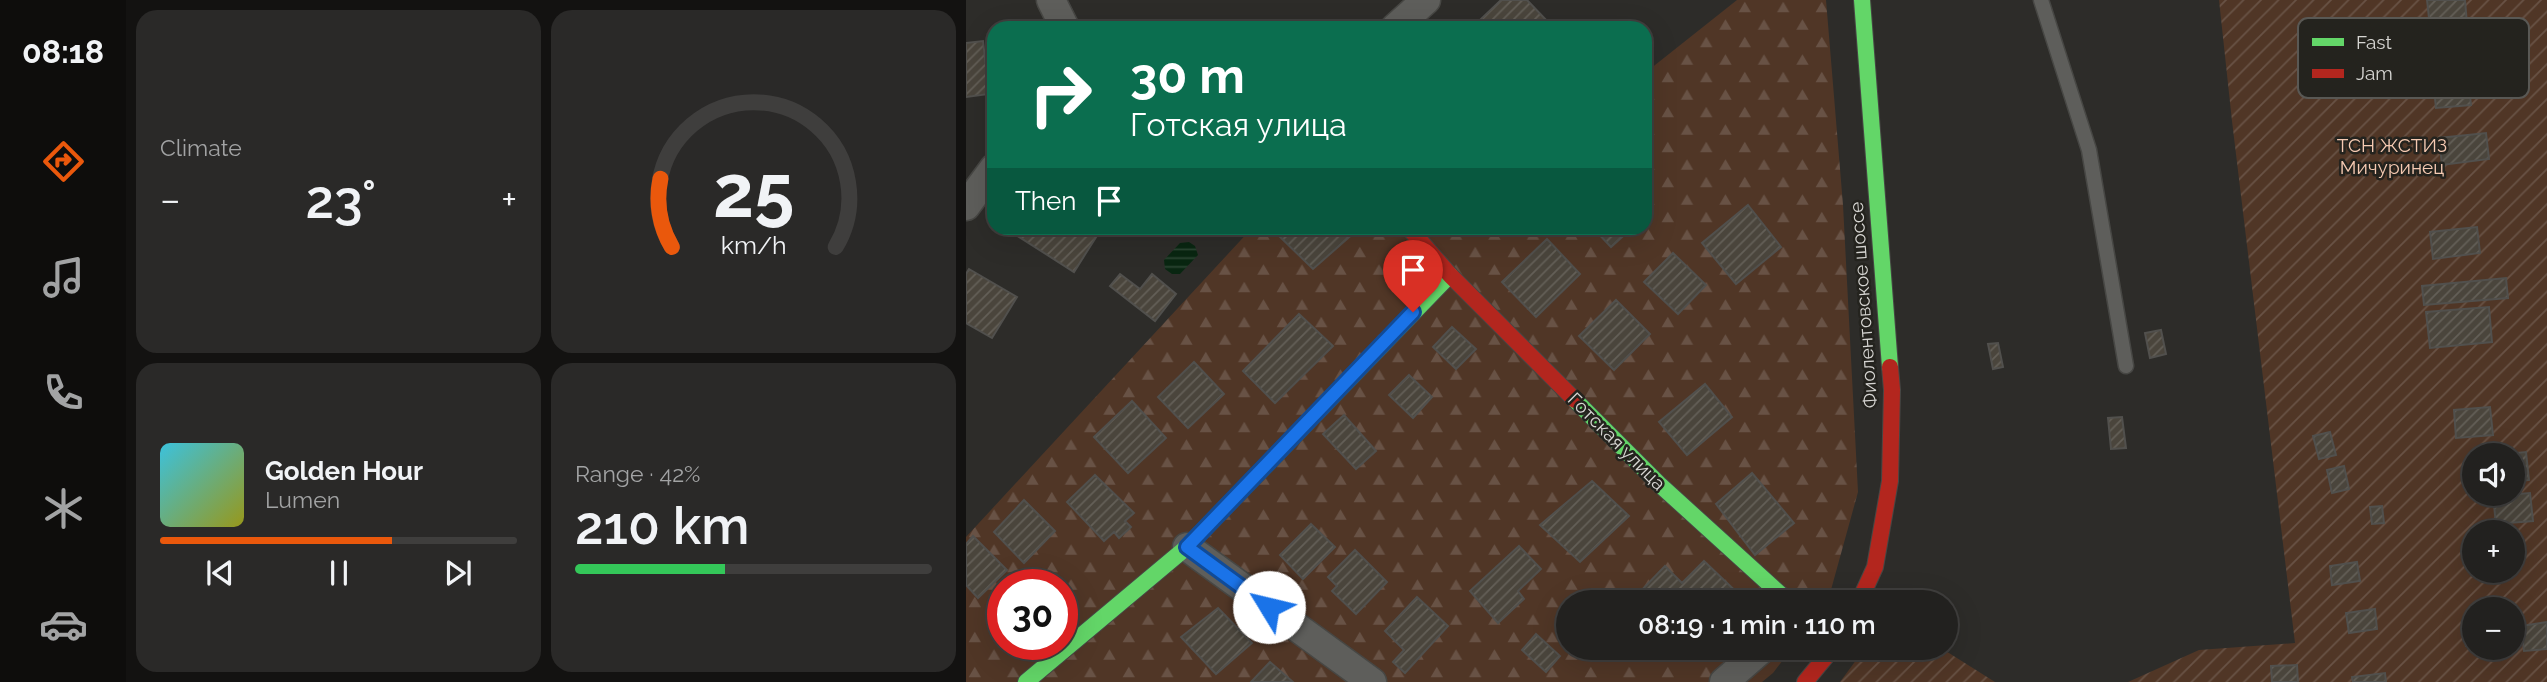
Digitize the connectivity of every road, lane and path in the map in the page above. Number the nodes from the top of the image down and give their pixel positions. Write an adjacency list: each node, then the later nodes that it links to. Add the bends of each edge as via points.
1 (1051, 0): 5 (street)
2 (1426, 0): 6 (street)
3 (1862, 0): 14 (street, Фиолентовское шоссе, via 1892,390 1890,481 1875,567)
4 (2041, 0): 11 (lane, via 2089,150)
5 (1062, 21)
6 (1403, 21)
7 (987, 178): 8 (street)
8 (966, 206)
9 (1415, 235): 10 (street, Готская улица)
10 (1450, 275): 12 (street); 13 (street, Готская улица, via 1659,484)
11 (2126, 366)
12 (1187, 547): 17 (street); 18 (street)
13 (1776, 590)
14 (1864, 590)
15 (1749, 660): 19 (street)
16 (1823, 660): 20 (street)
17 (1026, 682)
18 (1372, 682)
19 (1724, 682)
20 (1805, 682)

